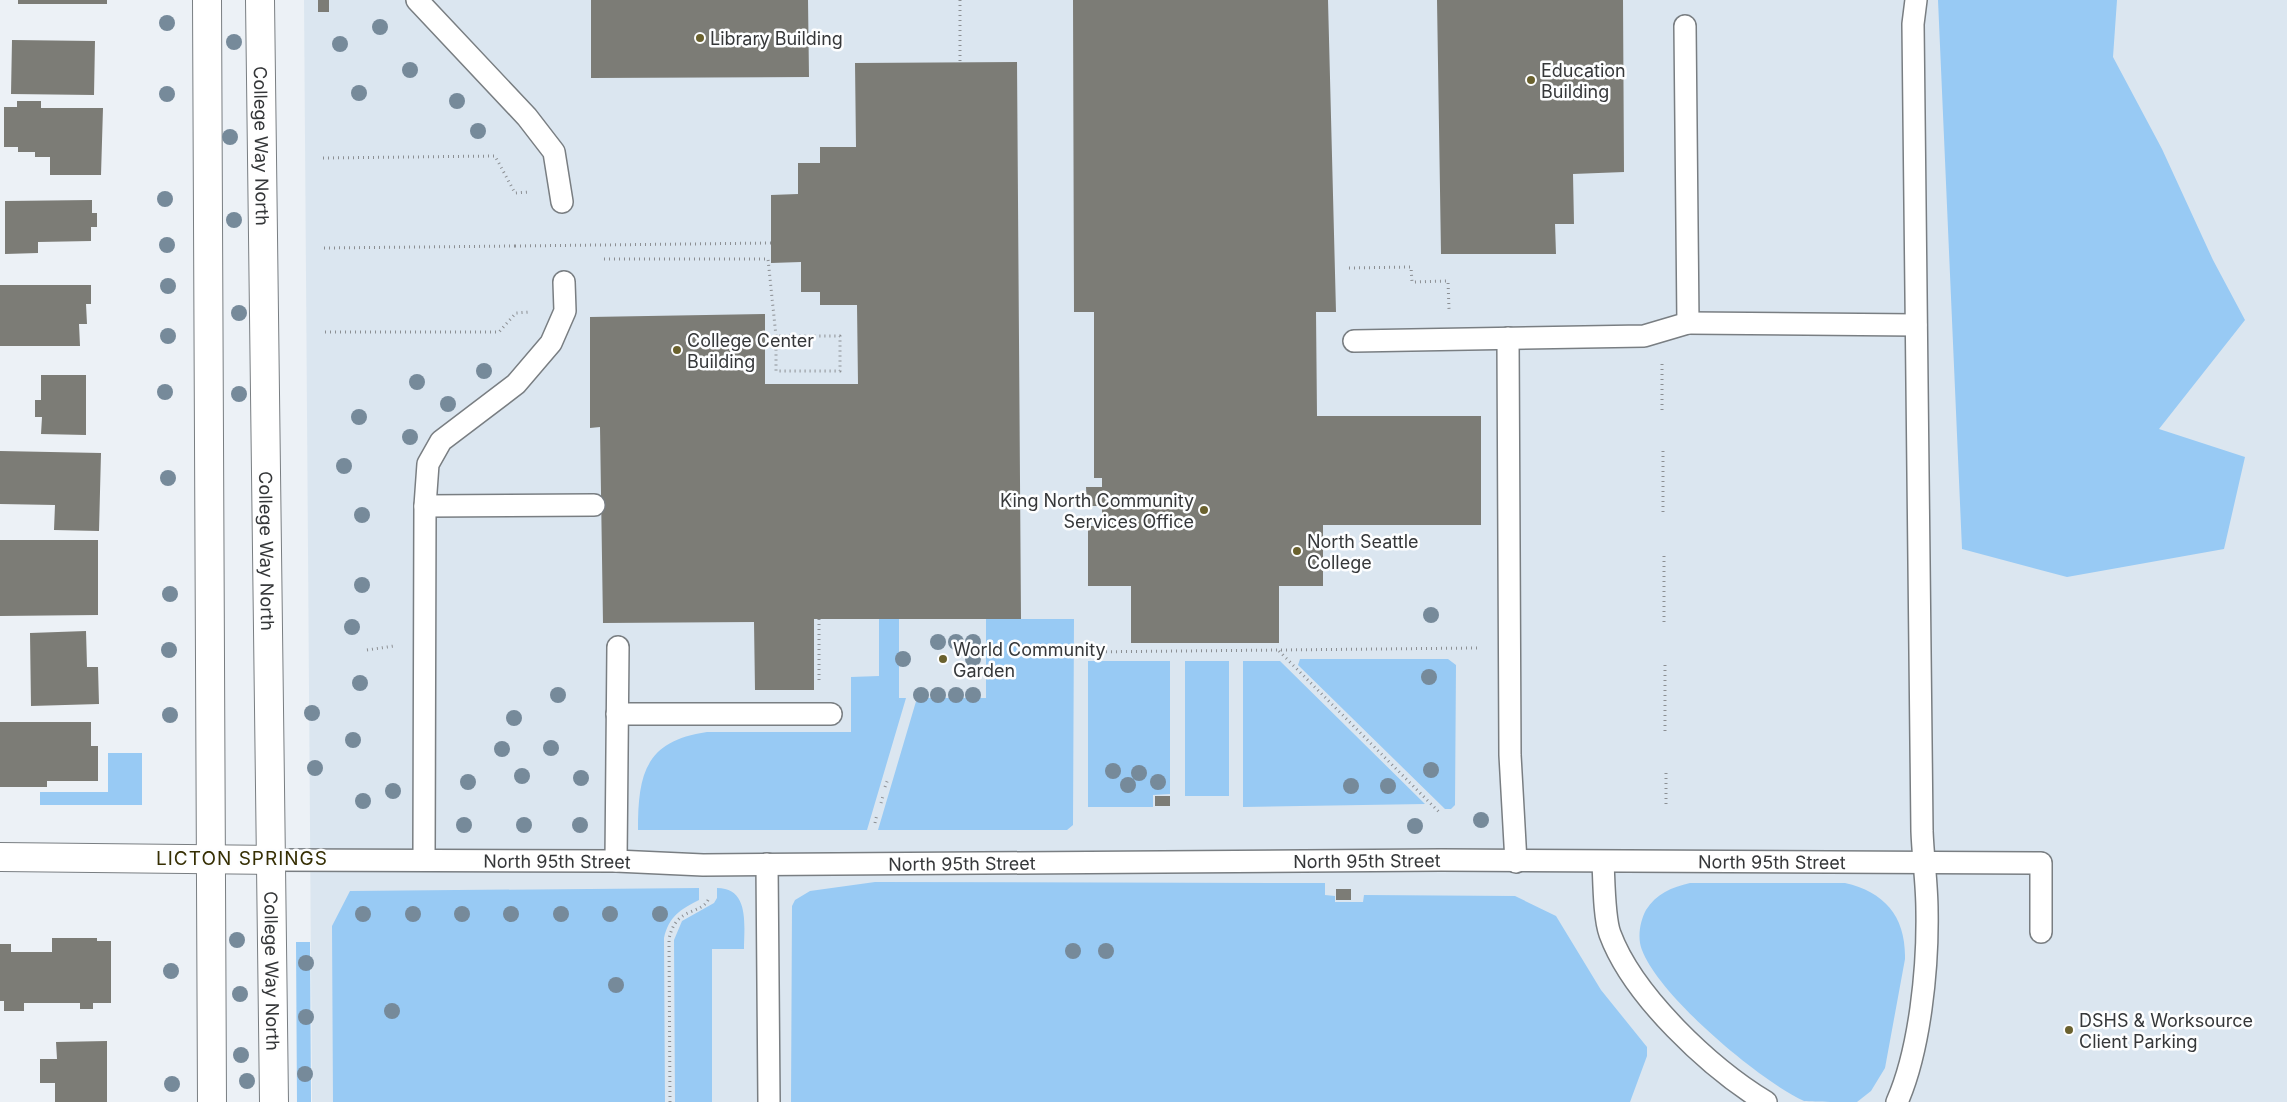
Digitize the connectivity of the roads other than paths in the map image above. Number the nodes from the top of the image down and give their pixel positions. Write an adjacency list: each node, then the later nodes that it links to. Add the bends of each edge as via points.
1 (207, 0): 20 (street)
2 (260, 0): 21 (street, College Way North)
3 (417, 0): 8 (lane, via 528,117 554,152)
4 (1909, 0): 6 (lane)
5 (1916, 0): 6 (lane)
6 (1913, 24): 11 (lane)
7 (1685, 26): 10 (lane)
8 (562, 202)
9 (564, 282): 15 (lane, via 565,311 551,343 516,384 442,441 428,464)
10 (1688, 323): 11 (lane); 12 (lane, via 1644,336)
11 (1916, 325): 26 (lane)
12 (1508, 338): 13 (lane); 24 (lane, via 1510,755)
13 (1354, 341)
14 (594, 504): 15 (lane)
15 (425, 506): 22 (lane)
16 (618, 647): 17 (lane)
17 (617, 714): 18 (lane); 23 (lane)
18 (825, 714)
19 (0, 857): 20 (street, North 95th Street)
20 (211, 860): 21 (street, North 95th Street); 29 (street)
21 (272, 860): 22 (lane, North 95th Street); 30 (street, College Way North)
22 (424, 860): 23 (lane, North 95th Street)
23 (616, 861): 27 (lane, North 95th Street)
24 (1516, 862): 25 (lane, North 95th Street); 27 (lane, North 95th Street)
25 (1603, 862): 26 (lane, North 95th Street); 32 (lane, via 1610,933 1630,975 1706,1059)
26 (1923, 863): 28 (lane, North 95th Street, via 2041,863); 33 (lane, via 1926,956 1915,1041)
27 (767, 864): 31 (lane)
28 (2041, 932)
29 (212, 1102)
30 (274, 1102)
31 (769, 1102)
32 (1766, 1102)
33 (1897, 1102)

